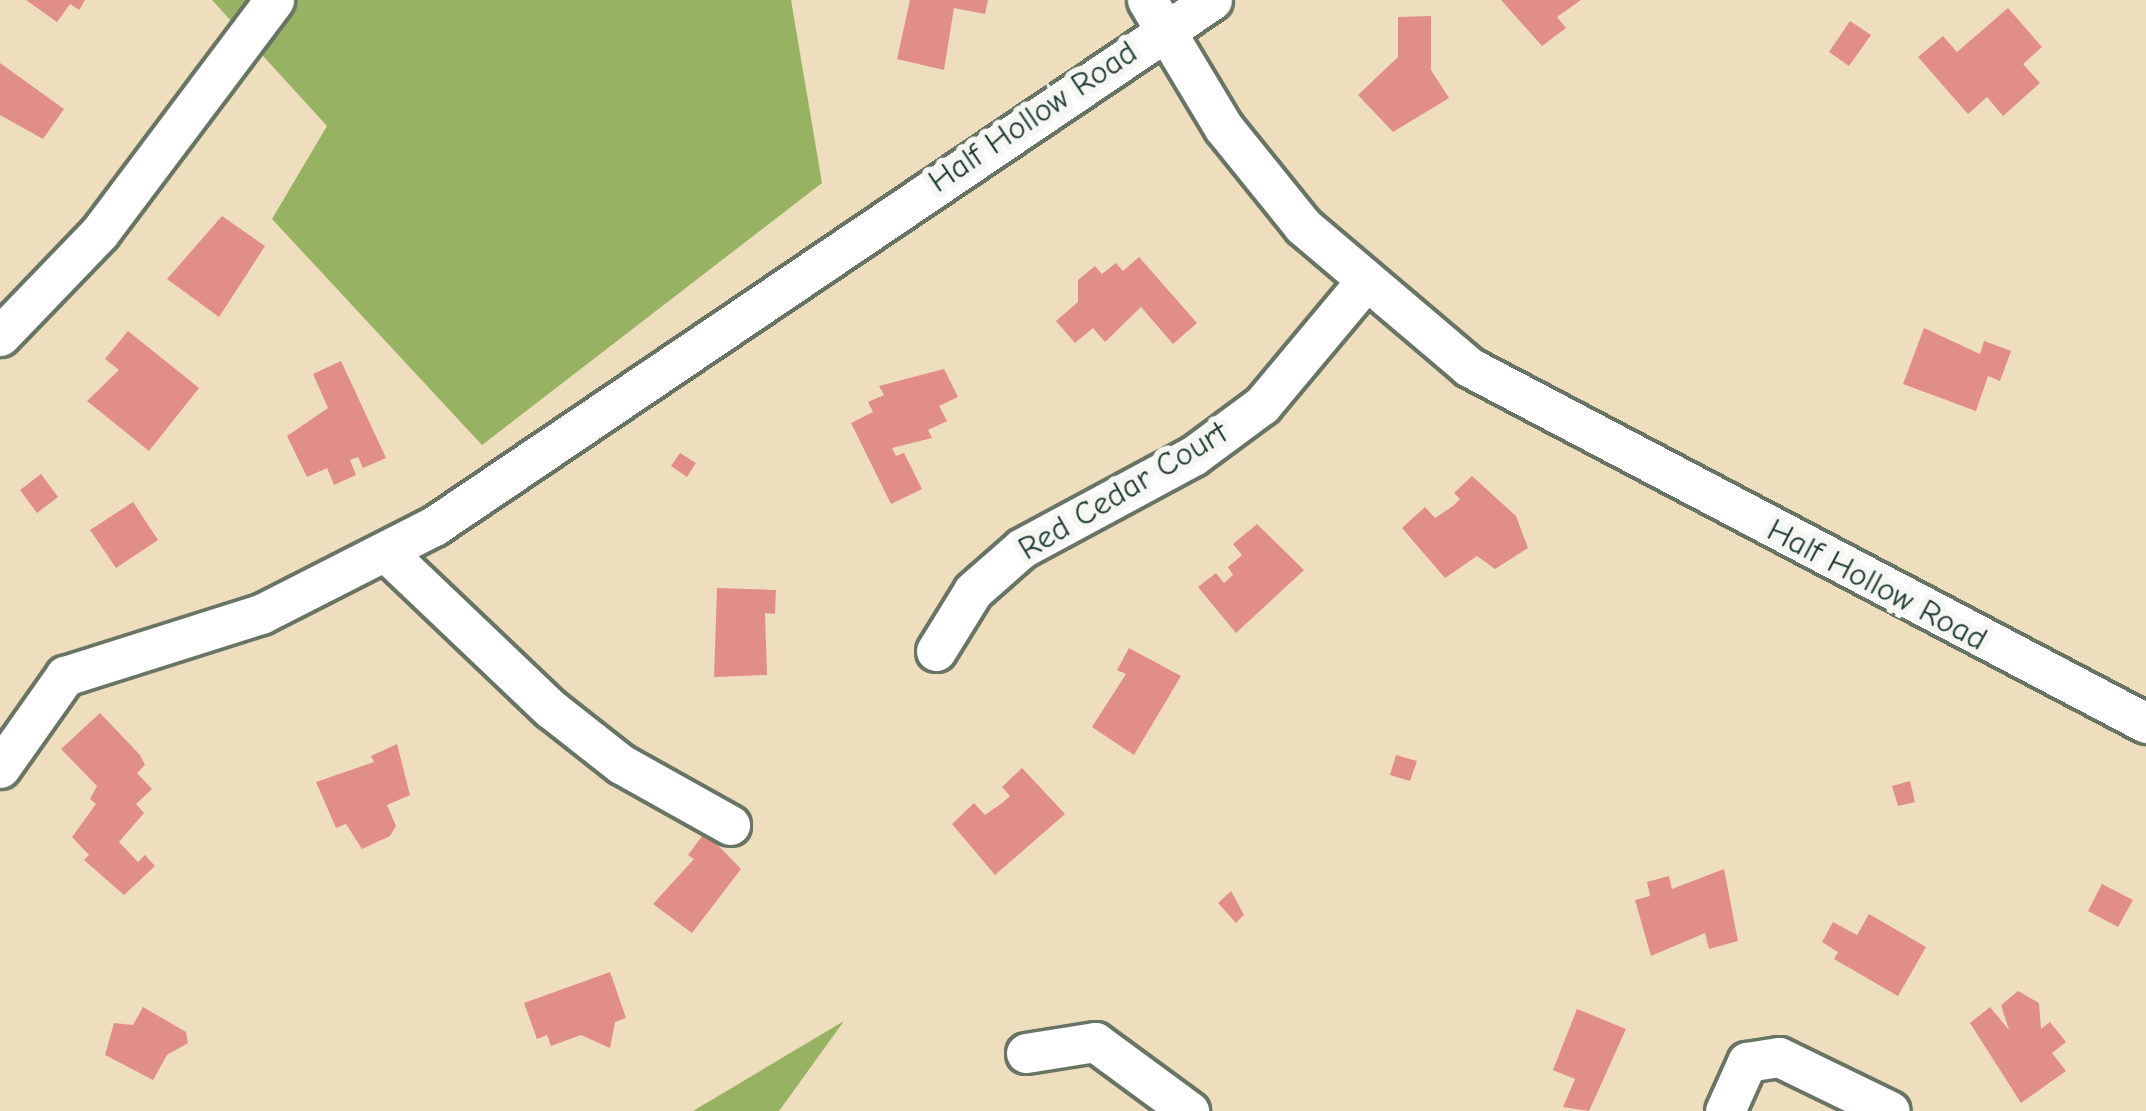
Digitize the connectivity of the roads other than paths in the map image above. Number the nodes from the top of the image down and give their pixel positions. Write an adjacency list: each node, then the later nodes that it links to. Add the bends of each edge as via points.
1 (274, 0): 5 (street, via 100,232)
2 (1212, 0): 3 (street)
3 (1155, 14): 4 (street, Half Hollow Road, via 1224,128 1303,226); 6 (street, Half Hollow Road)
4 (1364, 283): 7 (street, Red Cedar Court, via 1262,405 1193,456 1022,548 974,591); 8 (street, Half Hollow Road, via 1469,367)
5 (0, 336)
6 (387, 553): 9 (street, Half Hollow Road, via 261,614 65,676); 10 (street, via 463,633 586,737)
7 (936, 651)
8 (2146, 723)
9 (0, 768)
10 (730, 825)
11 (1026, 1053): 12 (street, via 1095,1042)
12 (1189, 1111)
13 (1725, 1111): 14 (street, via 1747,1062 1779,1057)
14 (1889, 1111)

